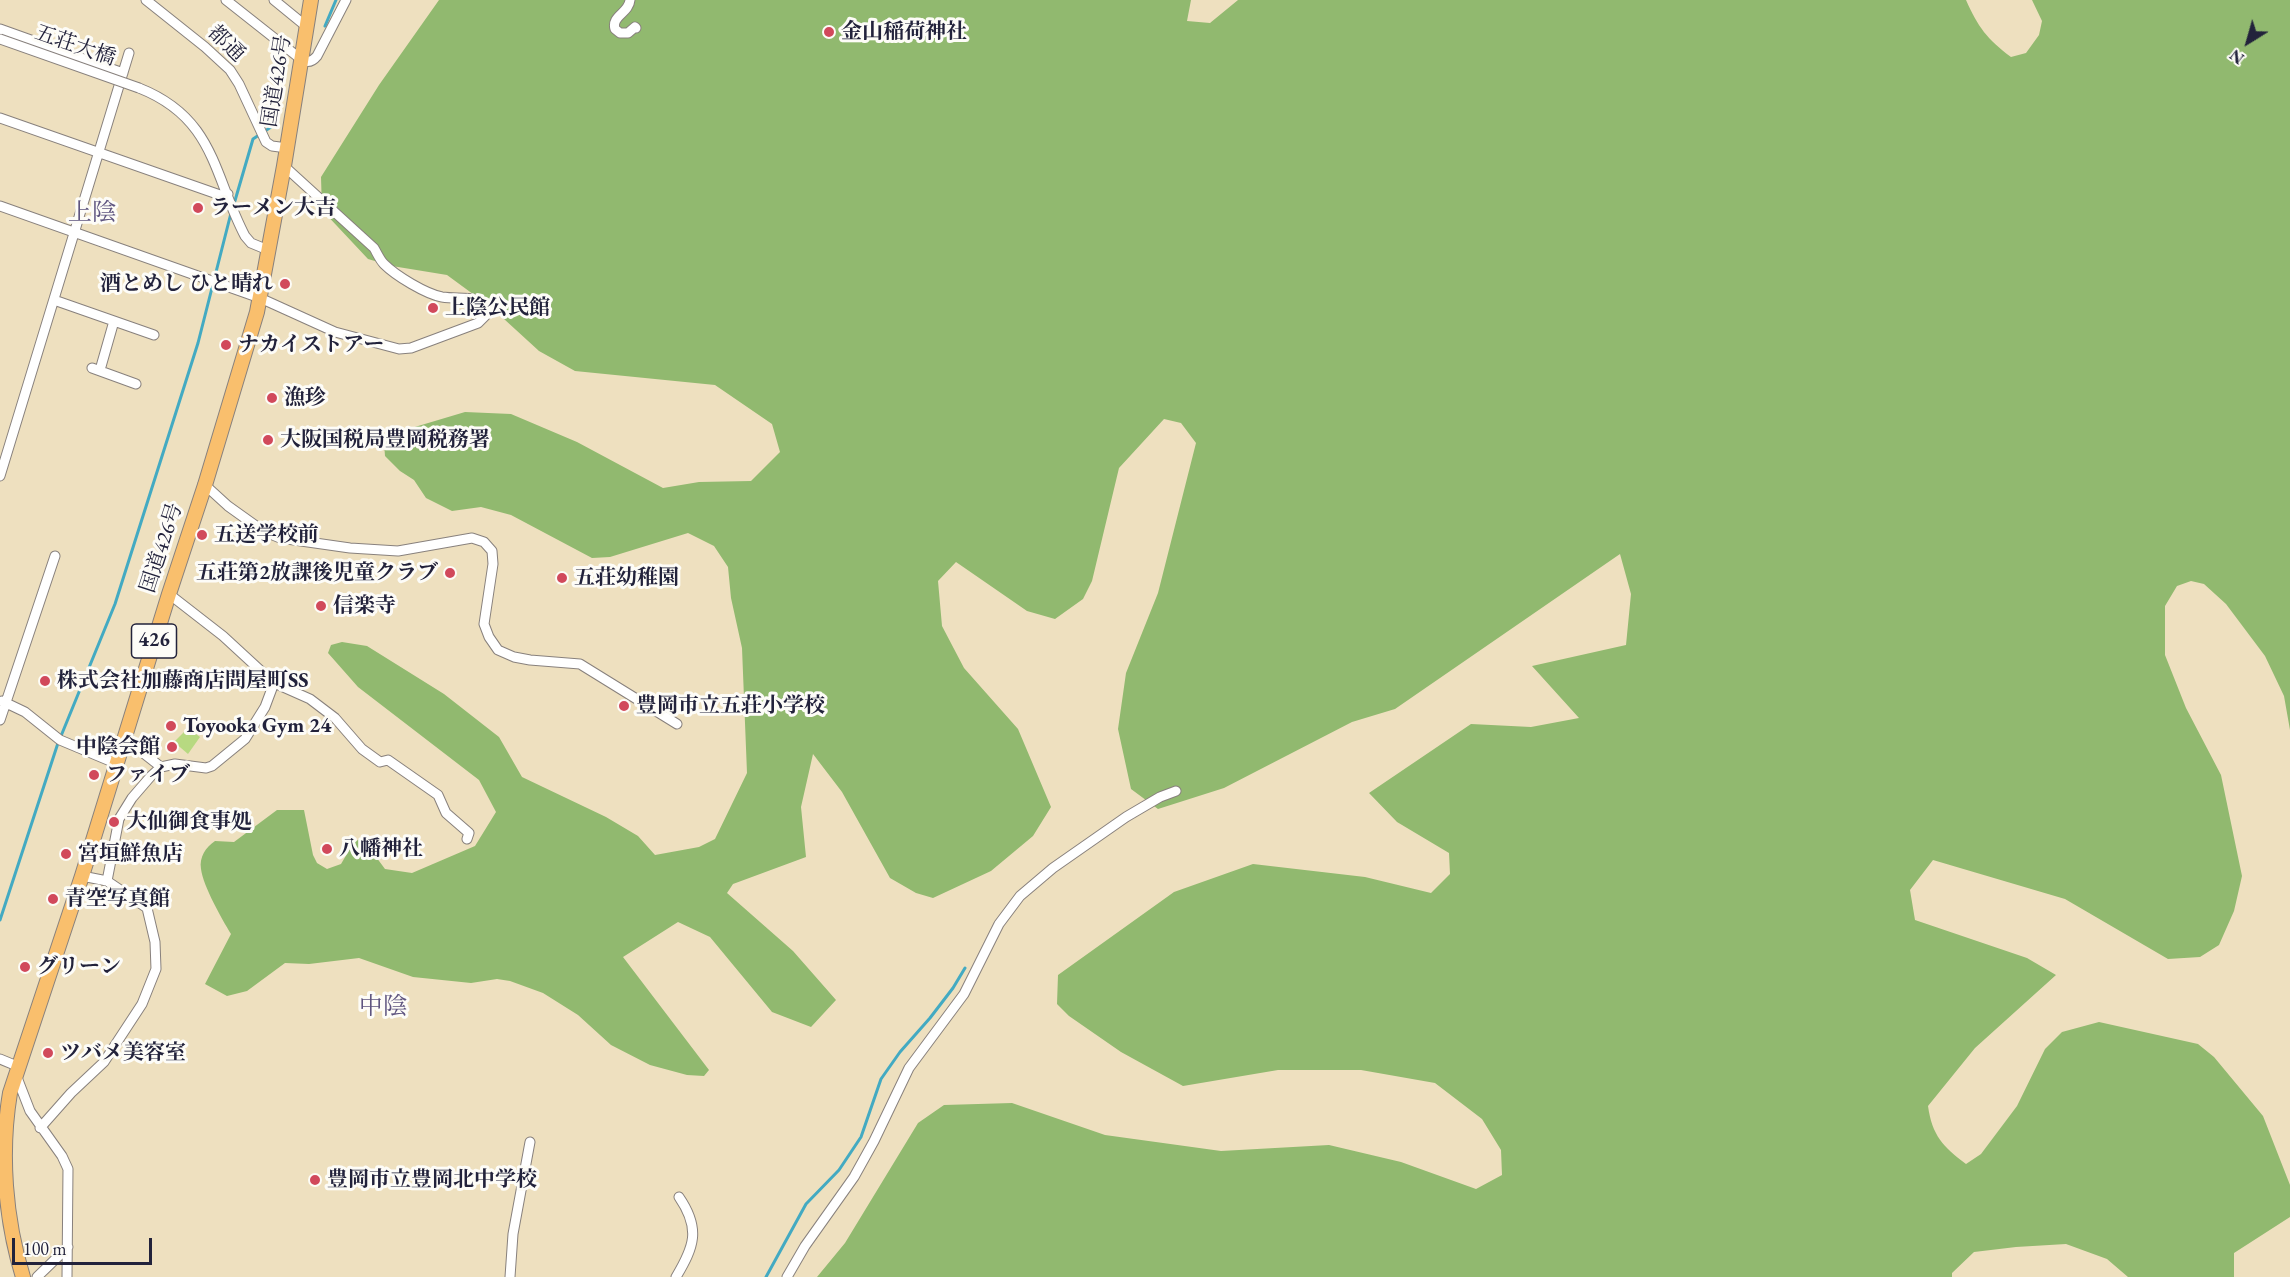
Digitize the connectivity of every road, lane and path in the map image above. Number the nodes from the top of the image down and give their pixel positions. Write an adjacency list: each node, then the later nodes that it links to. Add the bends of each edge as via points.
1 (146, 0): 15 (street, 都通, via 230,70 263,139)
2 (226, 0): 12 (street)
3 (274, 0): 8 (street)
4 (311, 0): 8 (highway, 国道426号 / 426)
5 (346, 0): 12 (street, via 317,56)
6 (630, 0): 7 (street, via 613,26 628,33)
7 (637, 26)
8 (307, 27): 12 (highway, 国道426号 / 426)
9 (0, 29): 13 (street)
10 (0, 39): 18 (street, 五荘大橋, bridge, via 139,88 167,103 196,130 212,155)
11 (129, 52): 13 (street)
12 (302, 60): 15 (highway, 国道426号 / 426)
13 (123, 73): 16 (street)
14 (0, 118): 16 (street)
15 (287, 148): 17 (highway, 国道426号 / 426)
16 (100, 153): 18 (street); 20 (street)
17 (284, 165): 21 (highway, 国道426号 / 426); 22 (street, via 374,248 383,264 428,292 476,298 491,310 478,323 399,349 335,332)
18 (228, 196): 21 (street, 五荘大橋, via 248,241)
19 (0, 206): 20 (street)
20 (76, 232): 22 (street); 23 (street)
21 (268, 250): 22 (highway, 国道426号 / 426)
22 (260, 298): 28 (highway, 国道426号 / 426)
23 (54, 300): 24 (street); 27 (street)
24 (114, 321): 25 (street); 26 (street, via 96,369)
25 (154, 335)
26 (136, 384)
27 (0, 476)
28 (205, 485): 30 (highway, 国道426号 / 426); 34 (street, via 246,519 280,538 398,551 472,538 484,542 492,551 493,564 484,624 498,650 530,660 580,664)
29 (55, 556): 32 (street)
30 (169, 594): 31 (street); 35 (highway, 国道426号 / 426)
31 (274, 683): 37 (street, via 265,707 245,739 212,766); 39 (street, via 310,699 340,724 362,750 380,762 388,760 429,786 446,813 469,833)
32 (3, 702): 33 (street); 36 (street, via 25,712 60,740)
33 (0, 720)
34 (677, 724)
35 (123, 738): 36 (highway, 国道426号 / 426); 37 (street)
36 (116, 763): 40 (highway, 国道426号 / 426)
37 (161, 767): 41 (street, via 132,798 119,819)
38 (1176, 791): 53 (street, via 1126,817 1020,896 999,924 964,994 909,1068 854,1177)
39 (467, 839)
40 (82, 876): 41 (street); 43 (highway, 国道426号 / 426)
41 (107, 881): 44 (street, via 147,908 156,969 142,1004 105,1062)
42 (0, 1059): 43 (street)
43 (16, 1069): 44 (street, via 26,1104); 48 (highway, 国道426号 / 426, via 7,1107 4,1157 12,1234)
44 (40, 1128): 47 (street, via 68,1169)
45 (530, 1142): 51 (street, via 513,1234)
46 (679, 1197): 52 (street, via 694,1238)
47 (68, 1247): 49 (street); 50 (street)
48 (22, 1277)
49 (37, 1277)
50 (67, 1277)
51 (510, 1277)
52 (676, 1277)
53 (787, 1277)

